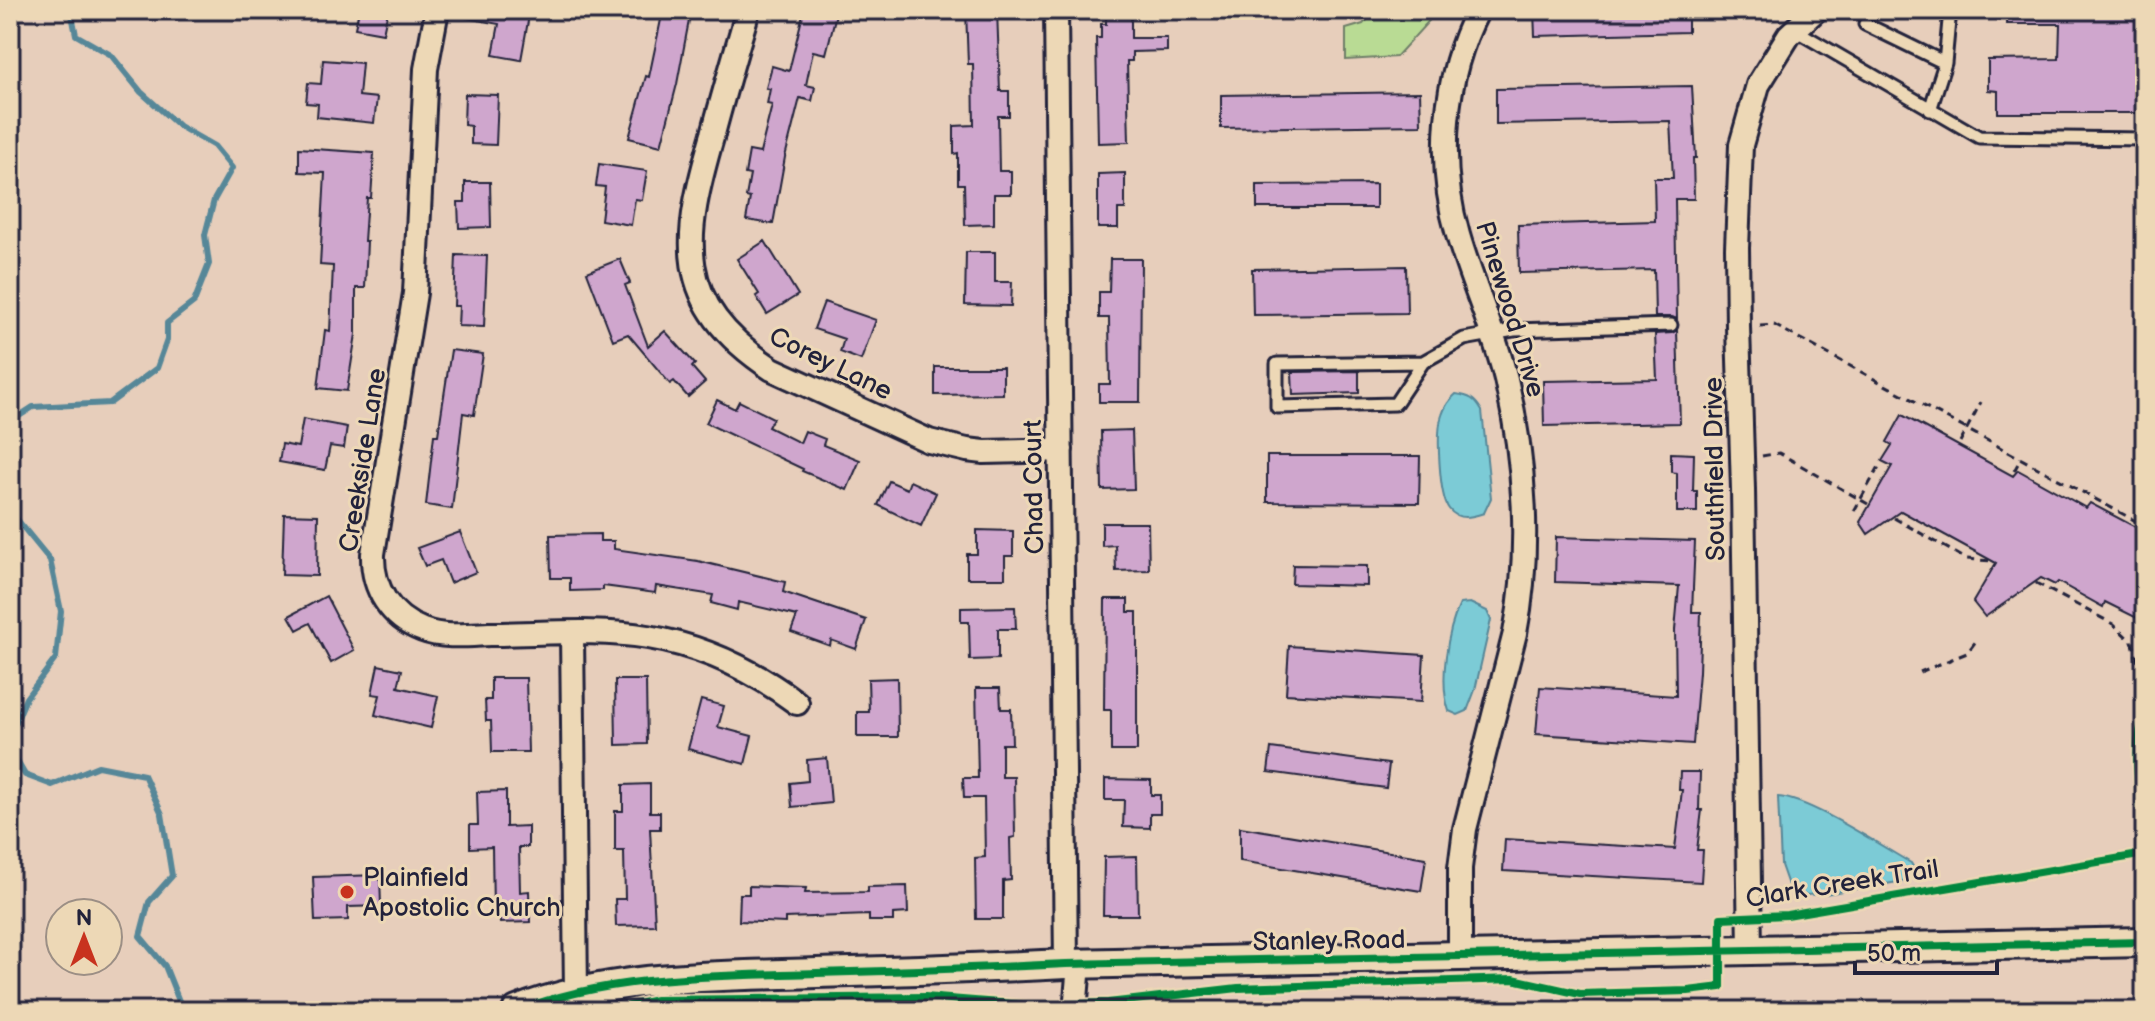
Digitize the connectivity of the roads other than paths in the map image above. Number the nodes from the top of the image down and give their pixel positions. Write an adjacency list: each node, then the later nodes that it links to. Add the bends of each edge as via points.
1 (437, 10): 16 (street, Creekside Lane, via 426,69 415,293 373,571 383,600 423,630 440,635)
2 (748, 10): 15 (street, Corey Lane, via 690,231 698,284 717,323 772,369 929,441 967,450)
3 (1056, 10): 15 (street, Chad Court)
4 (1478, 10): 13 (street, Pinewood Drive, via 1455,69 1447,174 1458,236)
5 (1816, 10): 8 (street, Southfield Drive)
6 (1950, 10): 9 (lane)
7 (1865, 24): 9 (lane)
8 (1794, 29): 10 (lane); 19 (street, Southfield Drive, via 1758,85 1741,145 1738,327)
9 (1945, 63): 10 (lane)
10 (1930, 110): 11 (lane, via 1979,137)
11 (2145, 139)
12 (1671, 325): 13 (lane)
13 (1493, 335): 14 (lane, via 1464,339); 20 (street, Pinewood Drive, via 1520,461 1521,601 1465,829)
14 (1423, 362): 14 (lane, via 1277,364 1277,407 1395,404)
15 (1061, 450): 21 (street, Chad Court)
16 (572, 634): 17 (street, Creekside Lane, via 619,633 687,645 761,679); 22 (street)
17 (797, 703)
18 (2145, 942): 19 (street, Stanley Road)
19 (1750, 950): 20 (street, Stanley Road)
20 (1460, 958): 21 (street, Stanley Road)
21 (1073, 964): 22 (street, Stanley Road, via 640,981); 24 (street, Chad Court)
22 (576, 993): 23 (street, Stanley Road)
23 (517, 1011)
24 (1075, 1011)

